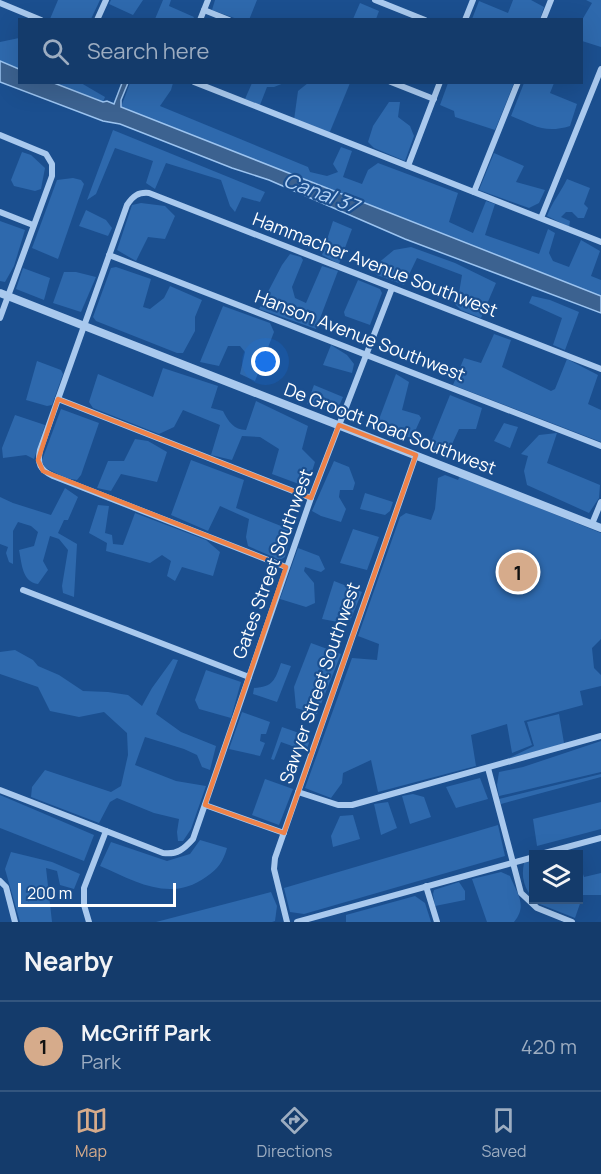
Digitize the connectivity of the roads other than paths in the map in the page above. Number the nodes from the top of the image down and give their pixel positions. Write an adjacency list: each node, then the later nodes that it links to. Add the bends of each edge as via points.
1 (106, 0): 9 (street)
2 (208, 0): 7 (street)
3 (375, 0): 12 (street)
4 (473, 0): 13 (street)
5 (551, 0): 14 (street)
6 (0, 3): 8 (street)
7 (204, 10): 10 (street); 11 (street)
8 (36, 18)
9 (98, 18)
10 (201, 18)
11 (224, 18)
12 (420, 18)
13 (466, 18)
14 (544, 18)
15 (601, 69): 25 (street)
16 (199, 84): 22 (street)
17 (396, 84): 20 (street)
18 (439, 84): 20 (street)
19 (517, 84): 23 (street)
20 (434, 99): 22 (street)
21 (0, 135): 26 (street, via 50,158 52,176)
22 (408, 166): 23 (street)
23 (474, 192): 25 (street)
24 (0, 212): 26 (street)
25 (541, 218): 27 (street)
26 (33, 225): 30 (street)
27 (601, 242)
28 (109, 255): 29 (street, Hammacher Avenue Southwest, via 127,205 137,194 149,193); 32 (street); 33 (street, Hanson Avenue Southwest)
29 (392, 288): 33 (street, Gates Street Southwest); 34 (street, Hammacher Avenue Southwest)
30 (4, 294): 31 (street); 32 (street, De Groodt Road Southwest)
31 (0, 318)
32 (84, 326): 35 (street); 36 (street, De Groodt Road Southwest)
33 (366, 354): 36 (street, Gates Street Southwest); 37 (street, Hanson Avenue Southwest)
34 (601, 369)
35 (58, 399): 39 (street); 43 (street, via 38,460 44,471)
36 (339, 425): 38 (street, De Groodt Road Southwest); 39 (street, Gates Street Southwest)
37 (601, 446)
38 (416, 455): 41 (street, De Groodt Road Southwest); 49 (street, Sawyer Street Southwest)
39 (311, 498): 43 (street, Gates Street Southwest)
40 (601, 502): 41 (street)
41 (592, 524): 42 (street, De Groodt Road Southwest)
42 (601, 528)
43 (286, 567): 45 (street, Gates Street Southwest)
44 (23, 590): 45 (street)
45 (249, 677): 50 (street, Gates Street Southwest)
46 (601, 736): 47 (street)
47 (488, 768): 49 (street, via 352,805 338,805); 56 (street)
48 (0, 790): 51 (street)
49 (298, 792): 52 (street, Sawyer Street Southwest)
50 (205, 805): 51 (street, Gates Street Southwest, via 193,839 183,850 172,854); 52 (street)
51 (106, 831): 60 (street, via 84,888)
52 (284, 833): 61 (street, Sawyer Street Southwest, via 274,869)
53 (601, 838): 54 (street)
54 (559, 850)
55 (529, 858): 56 (street)
56 (514, 862): 58 (street); 64 (street, via 521,893 530,903)
57 (0, 881): 59 (street, via 6,887)
58 (426, 886): 62 (street); 63 (street)
59 (15, 922)
60 (89, 922)
61 (287, 922)
62 (297, 922)
63 (437, 922)
64 (572, 922)

